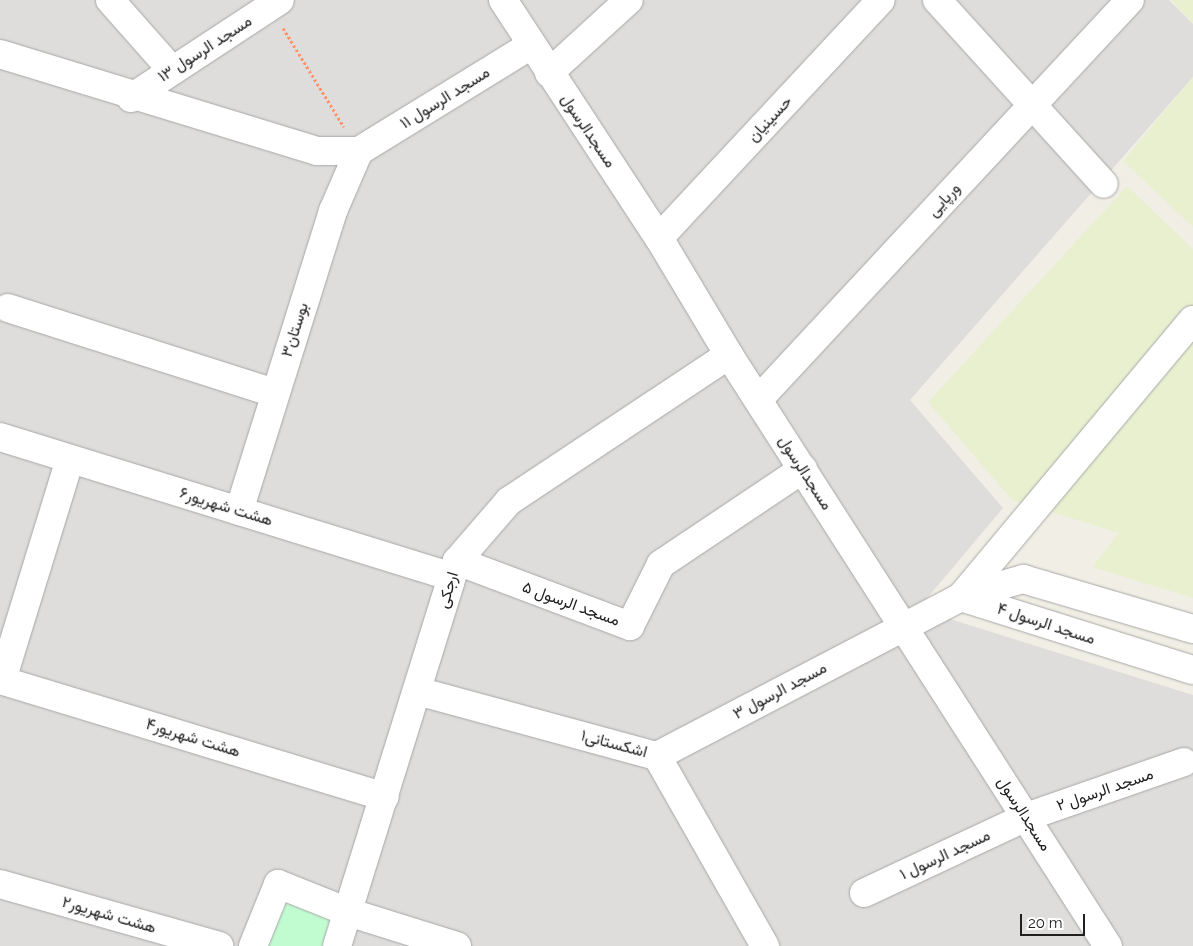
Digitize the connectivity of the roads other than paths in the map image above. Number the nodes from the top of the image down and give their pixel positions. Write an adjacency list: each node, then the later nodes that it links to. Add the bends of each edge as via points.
1 (110, 0): 10 (street)
2 (502, 0): 8 (street, مسجدالرسول)
3 (628, 0): 11 (street)
4 (881, 0): 16 (street, حسینیان)
5 (937, 0): 13 (street)
6 (1130, 0): 13 (street, ورپایی)
7 (274, 3): 10 (street, مسجد الرسول ۱۳)
8 (531, 45): 11 (street, مسجدالرسول); 14 (street, مسجد الرسول ۱۱)
9 (0, 54): 12 (street)
10 (172, 70): 12 (street, مسجد الرسول ۱۳)
11 (549, 73): 16 (street, مسجدالرسول)
12 (131, 98): 14 (street, via 317,151)
13 (1032, 106): 15 (street); 21 (street, ورپایی)
14 (358, 150): 20 (street, بوستان۳, via 334,211)
15 (1104, 184)
16 (659, 238): 19 (street, مسجدالرسول)
17 (8, 308): 20 (street)
18 (1193, 320): 27 (street)
19 (729, 355): 21 (street, مسجدالرسول); 26 (street, ارجکی, via 508,501)
20 (275, 393): 25 (street, بوستان۳)
21 (758, 400): 24 (street, مسجدالرسول)
22 (0, 437): 23 (street, هشت شهریور۶)
23 (70, 459): 25 (street, هشت شهریور۶); 31 (street)
24 (803, 469): 26 (street, مسجد الرسول ۵, via 661,564 630,626); 28 (street, مسجدالرسول)
25 (239, 511): 26 (street, هشت شهریور۶)
26 (454, 569): 32 (street, ارجکی)
27 (962, 597): 28 (street); 29 (street, via 1023,579); 30 (street, مسجد الرسول ۴)
28 (904, 627): 33 (street, مسجد الرسول ۳); 36 (street, مسجدالرسول)
29 (1193, 629)
30 (1193, 670)
31 (1, 680): 35 (street, هشت شهریور۴)
32 (417, 691): 33 (street, اشکستانی۱); 35 (street, ارجکی)
33 (657, 756): 44 (street, اشکستانی۱)
34 (1184, 762): 36 (street, مسجد الرسول ۲)
35 (386, 797): 39 (street, ارجکی)
36 (1026, 817): 38 (street, مسجد الرسول ۱); 45 (street, مسجدالرسول)
37 (0, 884): 40 (street, هشت شهریور۲)
38 (864, 892)
39 (351, 913): 41 (street, via 278,884); 42 (street, ارجکی); 43 (street)
40 (219, 946)
41 (252, 946)
42 (337, 946)
43 (457, 946)
44 (765, 946)
45 (1108, 946)

